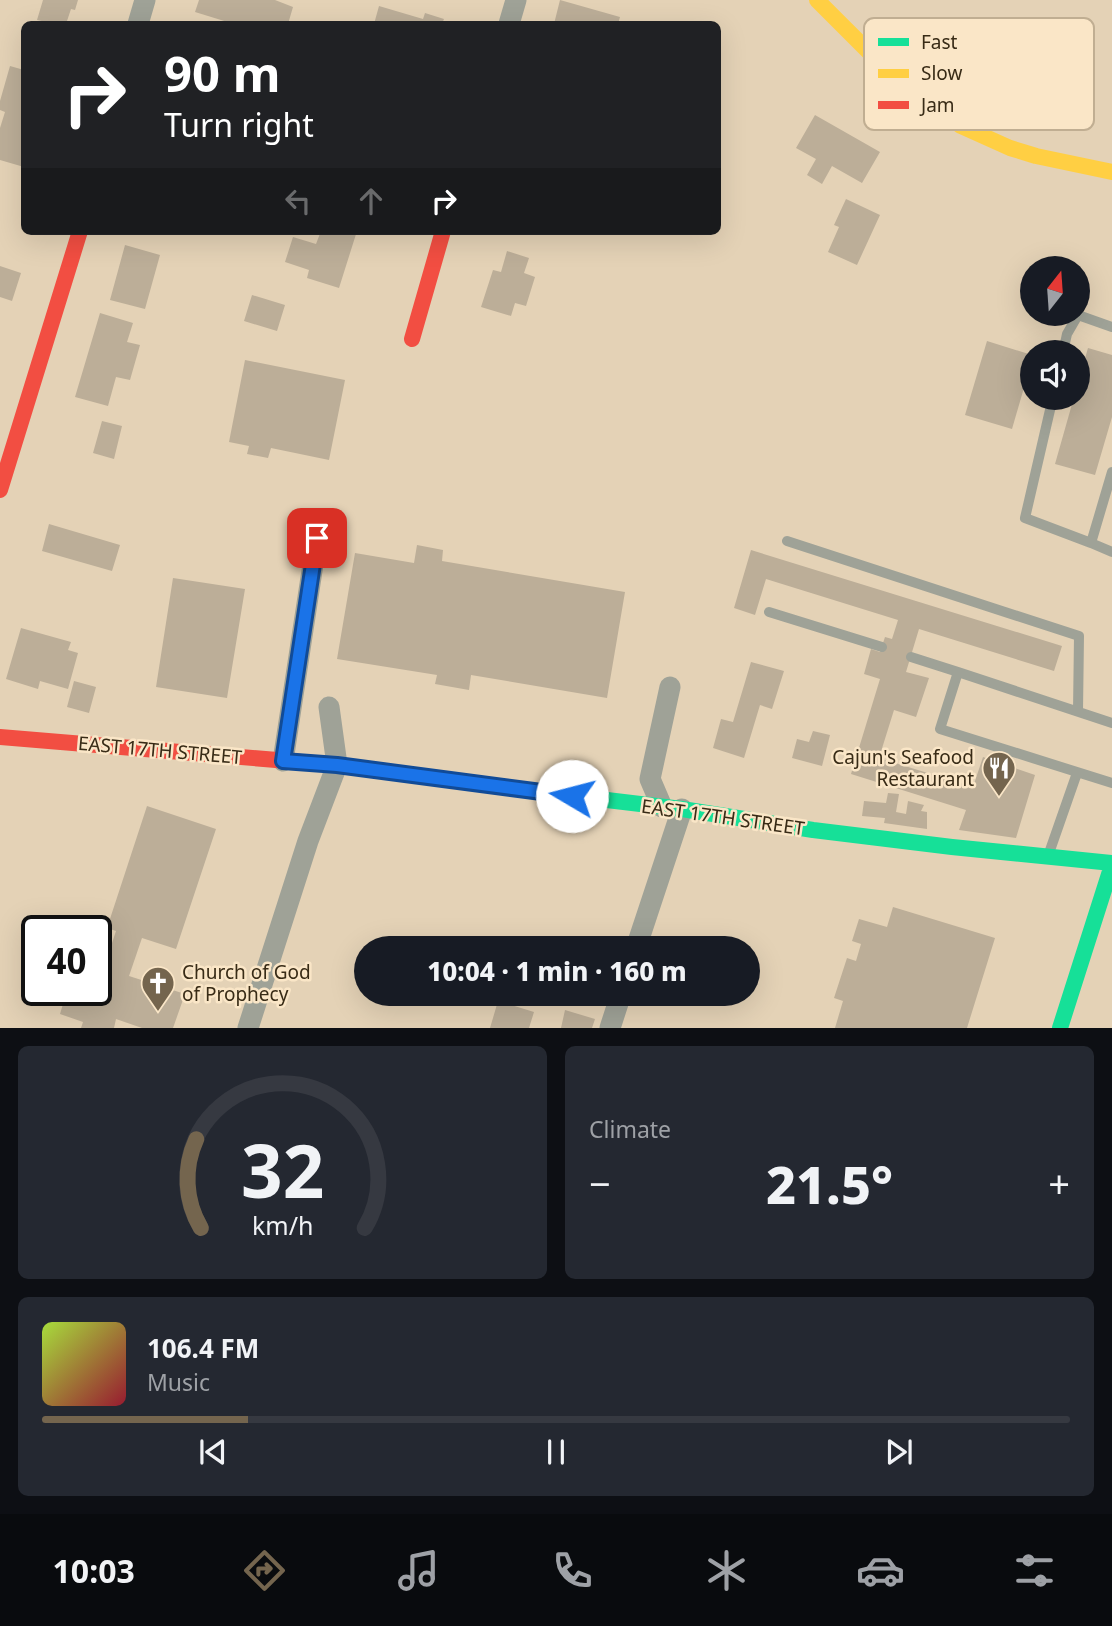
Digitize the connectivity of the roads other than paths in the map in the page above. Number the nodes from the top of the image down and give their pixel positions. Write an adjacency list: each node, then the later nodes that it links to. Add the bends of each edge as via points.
1 (145, 0): 4 (street)
2 (516, 0): 5 (street)
3 (817, 0): 6 (main road)
4 (139, 21)
5 (510, 21)
6 (864, 47)
7 (970, 130): 8 (main road, via 1036,156)
8 (1112, 172)
9 (79, 235): 15 (main road)
10 (442, 235): 12 (main road)
11 (1112, 327): 13 (lane, via 1078,316)
12 (412, 339)
13 (1066, 340)
14 (1049, 410): 20 (lane, via 1025,517)
15 (6, 450): 17 (main road)
16 (1112, 472): 20 (lane)
17 (0, 489)
18 (317, 538): 31 (street)
19 (787, 541): 28 (lane, via 1079,636)
20 (1091, 543): 21 (lane)
21 (1112, 552)
22 (769, 612): 23 (lane)
23 (882, 647)
24 (911, 657): 25 (lane)
25 (958, 672): 28 (lane); 33 (lane, via 940,729)
26 (670, 687): 35 (street, via 650,779)
27 (329, 707): 32 (street)
28 (1078, 711): 29 (lane)
29 (1112, 723)
30 (0, 737): 31 (main road, EAST 17TH STREET)
31 (283, 761): 32 (main road, EAST 17TH STREET)
32 (337, 765): 35 (main road, EAST 17TH STREET); 40 (street)
33 (1077, 773): 34 (lane); 36 (lane)
34 (1112, 783)
35 (672, 808): 36 (main road, EAST 17TH STREET, via 813,830); 38 (street)
36 (1048, 856): 37 (main road, EAST 17TH STREET)
37 (1112, 864): 42 (main road)
38 (639, 936)
39 (617, 1006): 41 (street)
40 (248, 1027)
41 (610, 1027)
42 (1060, 1027)

